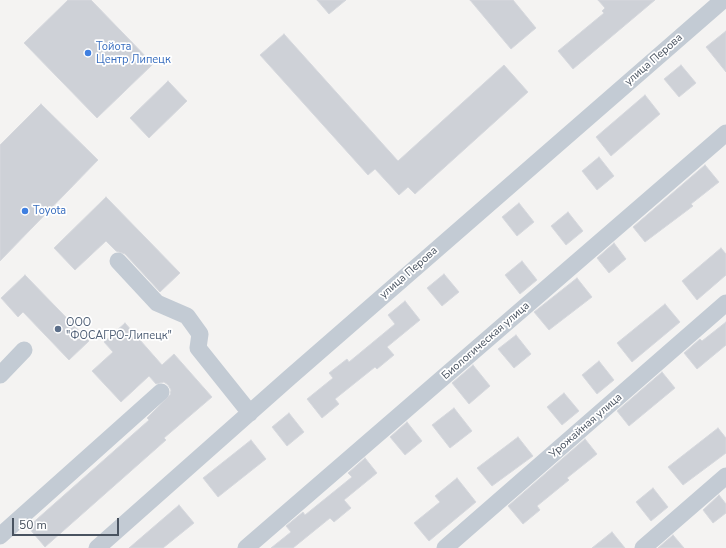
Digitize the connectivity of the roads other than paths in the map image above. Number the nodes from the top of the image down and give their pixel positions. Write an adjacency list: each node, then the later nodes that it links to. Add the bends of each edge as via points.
1 (723, 0): 8 (street, улица Перова)
2 (726, 133): 12 (street, Биологическая улица)
3 (118, 261): 8 (street, via 157,303 187,316 200,334 198,348)
4 (726, 303): 13 (street, Урожайная улица)
5 (24, 350): 6 (street)
6 (0, 375)
7 (161, 392): 10 (street)
8 (250, 413): 11 (street, улица Перова)
9 (726, 476): 14 (street)
10 (0, 536)
11 (97, 548)
12 (246, 548)
13 (445, 548)
14 (643, 548)

